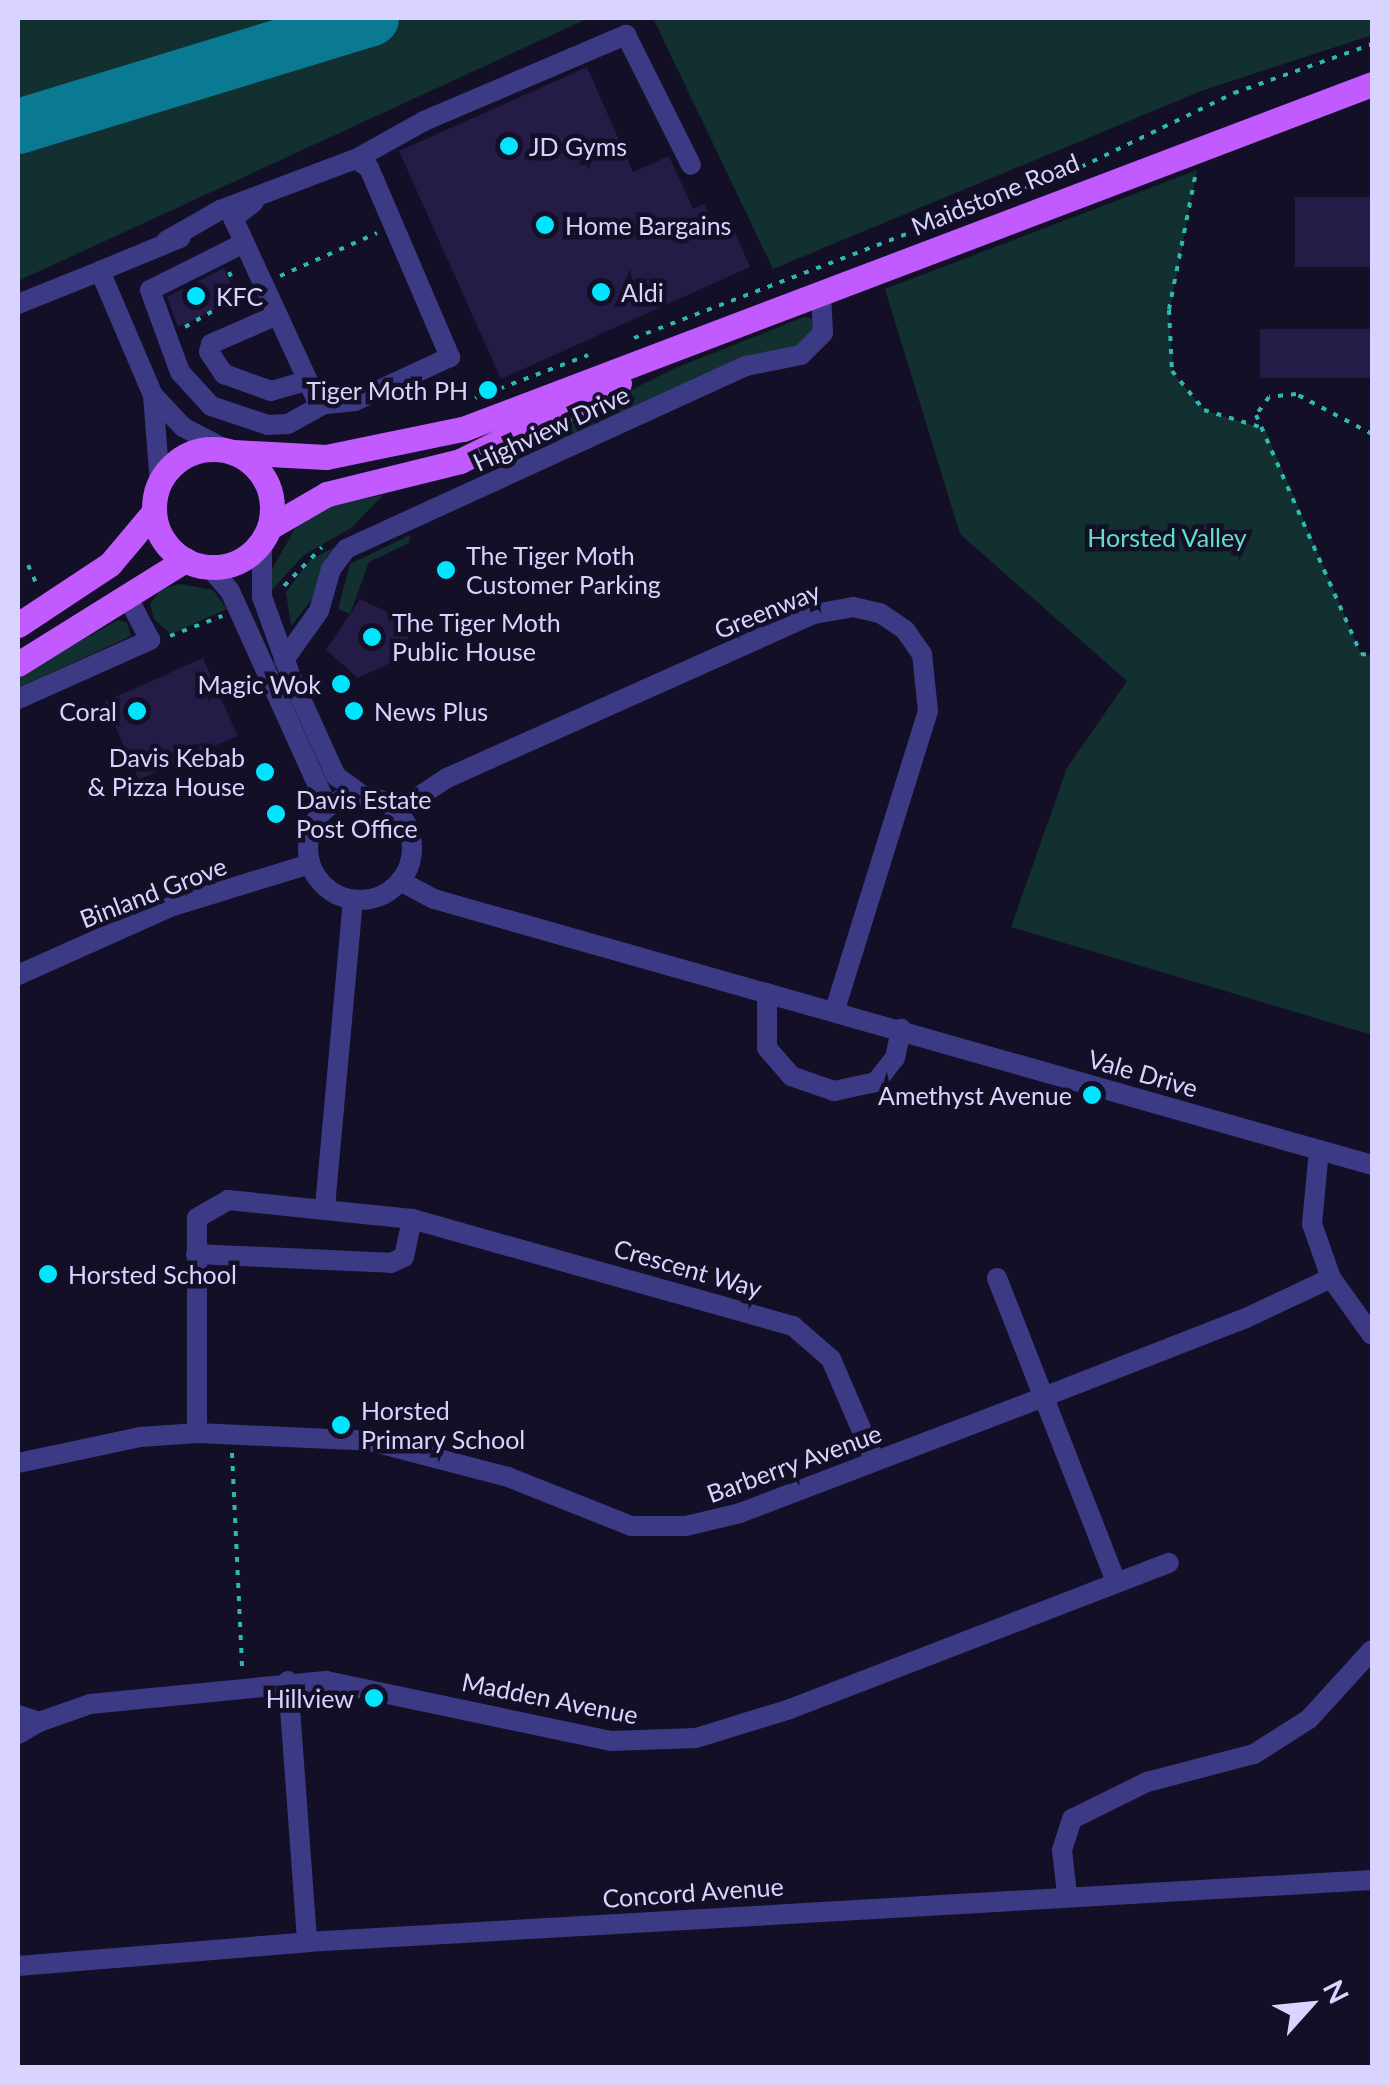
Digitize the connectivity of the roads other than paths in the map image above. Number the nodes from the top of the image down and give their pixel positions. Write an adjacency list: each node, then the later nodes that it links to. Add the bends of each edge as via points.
1 (1372, 84): 9 (main road, Maidstone Road)
2 (356, 159): 3 (street, via 408,128 626,34); 4 (street); 15 (street, via 370,168 451,356 359,400)
3 (691, 165)
4 (254, 202): 5 (street); 6 (street, via 200,218)
5 (233, 218): 6 (street); 7 (street)
6 (166, 242): 8 (street)
7 (244, 243): 11 (street); 15 (street, via 150,289 149,301 186,384 215,408 278,426)
8 (100, 271): 10 (street); 14 (street)
9 (821, 295): 12 (main road, Maidstone Road); 24 (street, Highview Drive, via 824,333 801,356 746,366 346,549)
10 (18, 304)
11 (277, 314): 13 (street); 13 (street, via 212,344 209,352 224,374 278,393)
12 (642, 364): 16 (main road, Maidstone Road, via 616,367 407,445 307,459); 19 (main road, Maidstone Road, via 622,382 472,456 416,476 326,494)
13 (307, 381): 15 (street)
14 (152, 395): 16 (street, via 184,426); 17 (street)
15 (320, 406)
16 (231, 451): 17 (main road, via 186,456); 19 (main road, via 256,467 268,486)
17 (160, 484): 18 (main road)
18 (152, 513): 20 (main road, via 166,545); 23 (main road, via 110,564)
19 (266, 534): 21 (main road, via 241,560); 25 (street, via 262,597)
20 (185, 560): 21 (main road); 22 (main road)
21 (210, 568): 30 (street, via 230,591)
22 (128, 598): 27 (main road); 28 (street, via 150,640)
23 (18, 625)
24 (304, 631): 25 (street); 26 (street, Highview Drive)
25 (276, 639): 26 (street)
26 (284, 660): 29 (street, via 336,776)
27 (18, 664)
28 (18, 698)
29 (364, 796): 30 (street); 31 (street)
30 (327, 806): 32 (street, via 309,832)
31 (397, 811): 33 (street, via 412,845); 37 (street, Greenway, via 448,778 814,614 853,607 880,612 922,654 928,711)
32 (310, 864): 34 (street, via 322,884); 35 (street, Binland Grove, via 170,907)
33 (400, 881): 34 (street, via 374,898); 36 (street, Vale Drive, via 434,899)
34 (353, 900): 41 (street)
35 (18, 974)
36 (766, 993): 37 (street, Vale Drive); 38 (street, via 767,1048 791,1076 834,1090 876,1082 894,1058)
37 (836, 1009): 38 (street, Vale Drive)
38 (901, 1029): 39 (street, Vale Drive)
39 (1319, 1150): 40 (street, Vale Drive); 45 (street, via 1312,1224)
40 (1372, 1165)
41 (325, 1207): 42 (street, Crescent Way); 43 (street, Crescent Way, via 228,1200 207,1207 197,1218)
42 (412, 1219): 43 (street, via 404,1257 390,1263); 49 (street, Crescent Way, via 793,1326 832,1359)
43 (196, 1254): 48 (street, Crescent Way)
44 (997, 1278): 47 (street)
45 (1330, 1278): 46 (street); 47 (street, Barberry Avenue)
46 (1372, 1335)
47 (1046, 1396): 49 (street, Barberry Avenue); 52 (street)
48 (197, 1433): 49 (street, Barberry Avenue, via 370,1441 508,1477 632,1526 719,1520); 50 (street, Barberry Avenue, via 140,1437)
49 (875, 1460)
50 (18, 1463)
51 (1169, 1563): 52 (street, Madden Avenue)
52 (1116, 1582): 54 (street, Madden Avenue, via 790,1709 696,1738 610,1741 378,1688)
53 (1372, 1650): 59 (street, via 1310,1719 1254,1754 1147,1782 1072,1819 1062,1850)
54 (288, 1681): 56 (street, Madden Avenue, via 90,1704); 60 (street)
55 (18, 1715): 56 (street)
56 (39, 1722): 57 (street, Madden Avenue)
57 (18, 1734)
58 (1372, 1880): 59 (street, Concord Avenue)
59 (1067, 1894): 60 (street, Concord Avenue)
60 (307, 1942): 61 (street, Concord Avenue)
61 (18, 1966)

